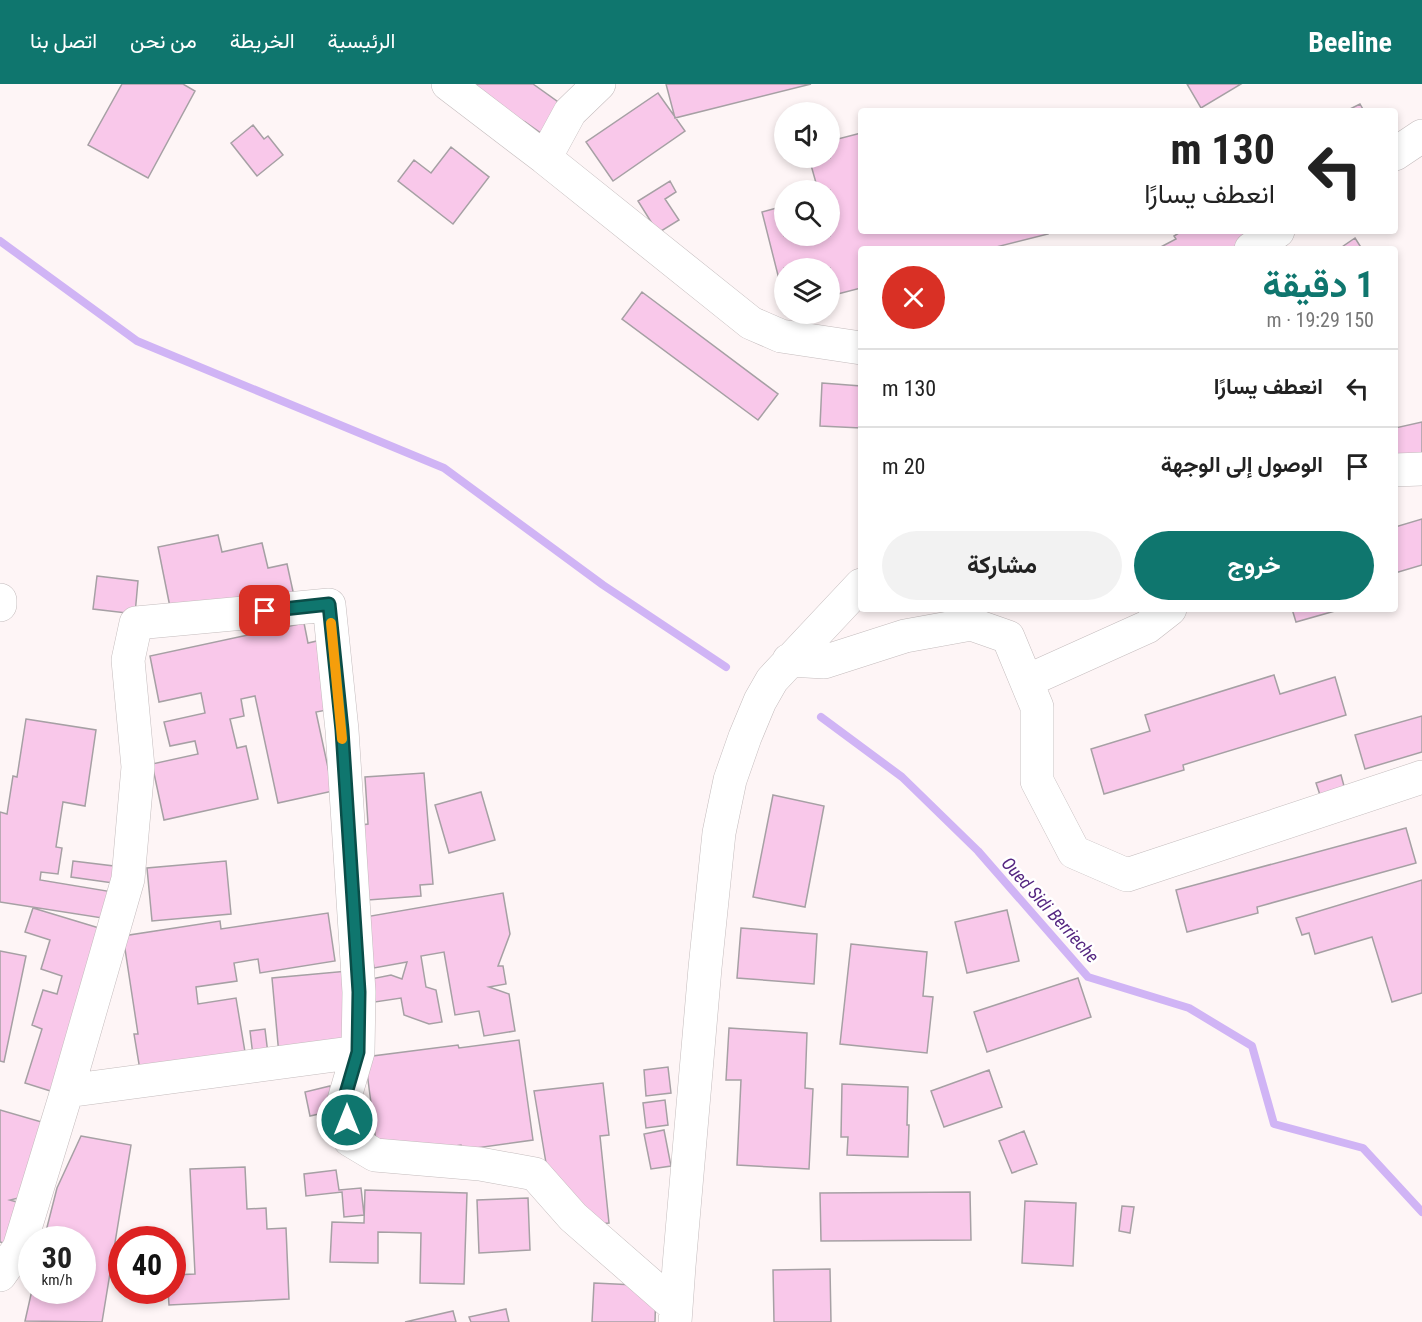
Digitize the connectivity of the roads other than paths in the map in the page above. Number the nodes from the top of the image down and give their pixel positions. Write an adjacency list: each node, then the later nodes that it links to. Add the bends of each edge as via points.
1 (448, 84): 5 (street)
2 (599, 84): 5 (street, via 570,112)
3 (1422, 135): 4 (street)
4 (1398, 152)
5 (545, 158): 8 (street, via 751,323 781,336)
6 (1274, 234): 7 (street)
7 (1256, 246)
8 (858, 348)
9 (1398, 470): 10 (street)
10 (1422, 470)
11 (858, 588): 15 (street)
12 (0, 600): 13 (street)
13 (0, 605)
14 (1166, 612): 16 (street, via 1147,627)
15 (789, 660): 16 (street, via 824,662 905,636 971,624 1008,637); 21 (street, via 760,701 745,737 730,780 719,833)
16 (1027, 681): 17 (street, via 1037,707 1037,781 1074,852 1127,875)
17 (1420, 786)
18 (358, 1052): 19 (street); 19 (street, via 357,957 329,604 136,623 128,660 138,767 128,879); 21 (street, via 344,1100 350,1140 375,1155 480,1164 535,1174 573,1217)
19 (67, 1091): 20 (street, via 19,1248)
20 (0, 1275)
21 (676, 1315)

